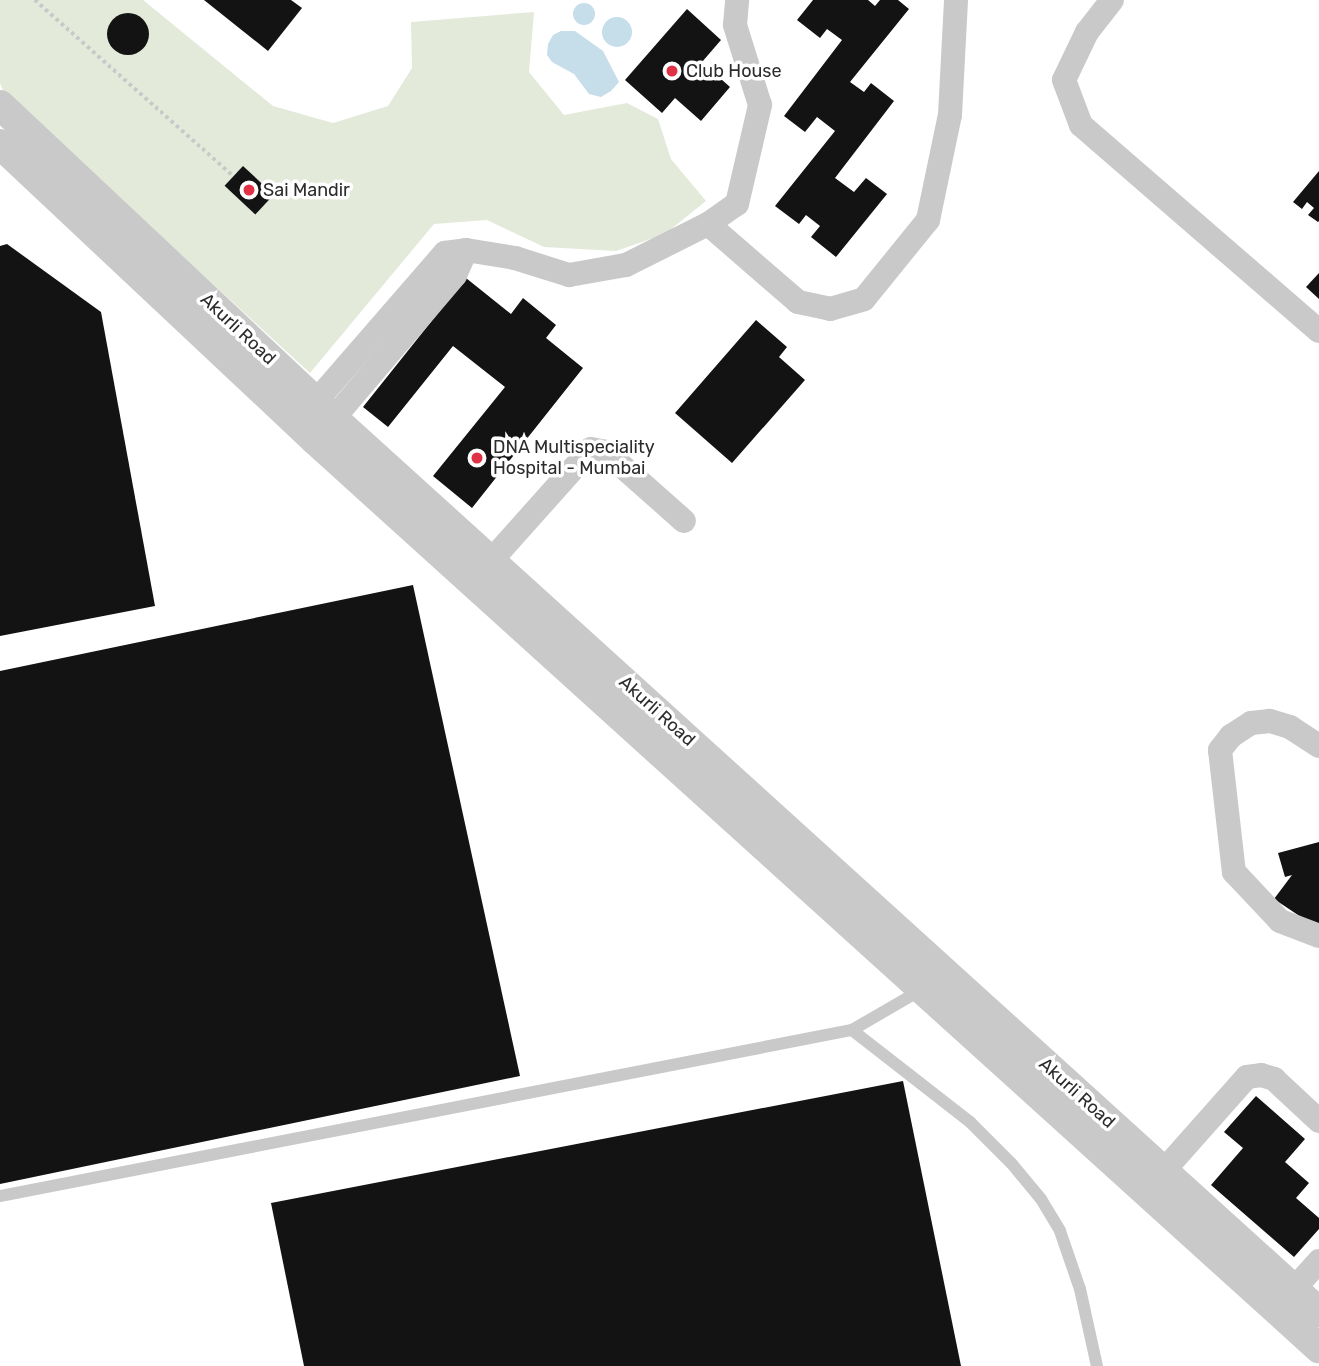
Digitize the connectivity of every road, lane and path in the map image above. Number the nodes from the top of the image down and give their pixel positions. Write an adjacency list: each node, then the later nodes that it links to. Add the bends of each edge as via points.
1 (35, 0): 7 (path)
2 (737, 0): 9 (street, via 735,25 760,105 737,204)
3 (956, 0): 9 (street, via 950,115 928,220 864,299 830,309 798,302)
4 (1112, 0): 10 (street, via 1087,32 1064,80 1081,125)
5 (0, 105): 8 (street, Akurli Road)
6 (0, 144): 8 (street)
7 (233, 176)
8 (77, 197): 11 (street, Akurli Road)
9 (708, 224): 11 (street, via 626,265 569,275 515,258 466,250 445,253)
10 (1319, 331)
11 (315, 420): 13 (street, Akurli Road)
12 (684, 521): 13 (street, via 606,452 592,449)
13 (482, 571): 16 (street, Akurli Road)
14 (1319, 746): 15 (street, via 1290,727 1270,721 1251,723 1220,750 1234,872 1280,921)
15 (1319, 936)
16 (934, 981): 17 (lane); 19 (street, Akurli Road)
17 (852, 1030): 20 (lane); 24 (lane, via 970,1122 1041,1199 1060,1231 1080,1289)
18 (1319, 1121): 19 (street, via 1274,1079 1247,1077)
19 (1154, 1180): 22 (street, Akurli Road)
20 (0, 1196)
21 (1319, 1261): 22 (street)
22 (1307, 1305): 23 (street, Akurli Road)
23 (1319, 1348)
24 (1097, 1366)

